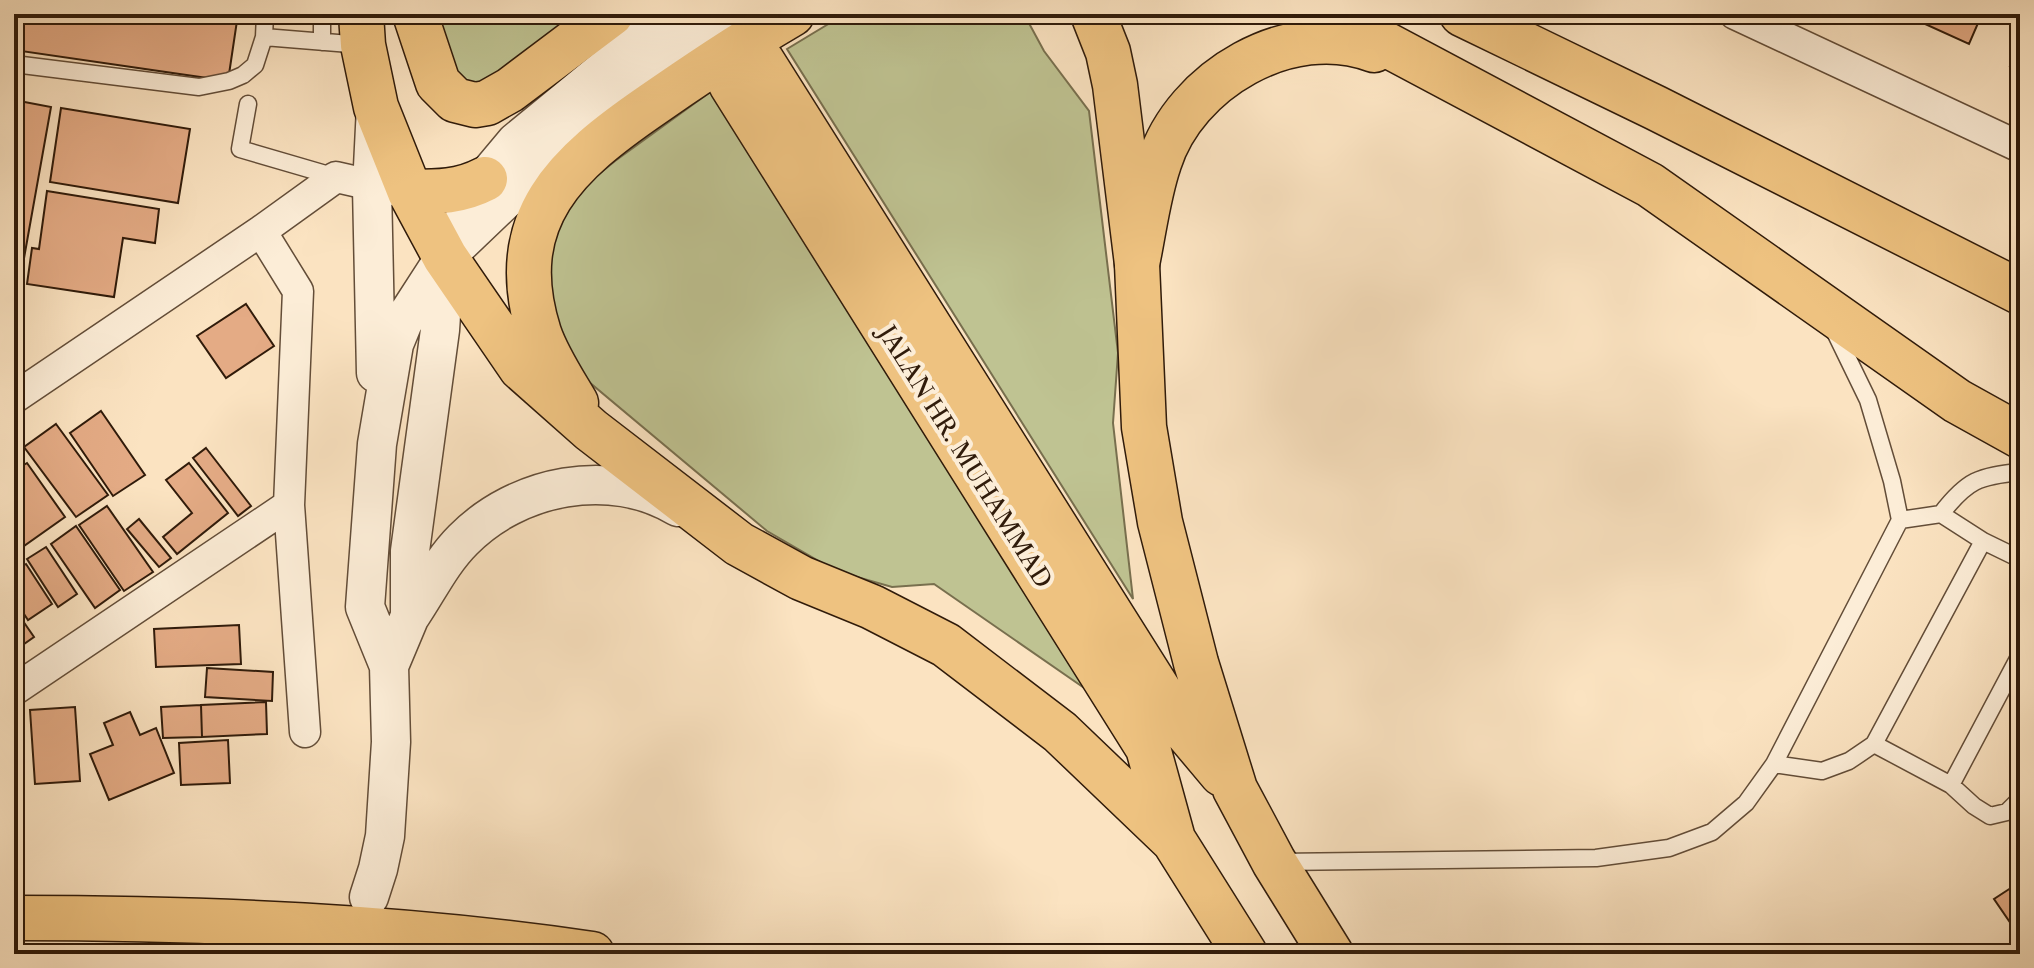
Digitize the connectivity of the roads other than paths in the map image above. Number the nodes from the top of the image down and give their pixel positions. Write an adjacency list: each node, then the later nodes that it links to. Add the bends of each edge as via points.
1 (265, 14): 14 (lane)
2 (322, 14): 13 (lane)
3 (415, 14): 4 (main road, via 438,83 455,100 475,105 510,90)
4 (611, 14)
5 (672, 14): 20 (street, via 516,142)
6 (727, 14): 23 (street, via 596,113)
7 (792, 14): 28 (main road, via 605,139 566,176 538,217 528,273 539,335)
8 (1082, 14): 17 (main road)
9 (1093, 14): 17 (main road)
10 (1329, 14): 16 (main road)
11 (1462, 14): 25 (main road)
12 (1735, 14): 19 (street)
13 (349, 34): 14 (lane); 21 (main road, via 376,107)
14 (264, 37): 15 (lane, via 255,65 243,75 199,87)
15 (14, 64)
16 (1451, 79): 24 (main road, via 1362,46 1308,42 1274,49 1237,67 1184,113 1159,161); 26 (main road, via 1650,185)
17 (1115, 85): 24 (main road)
18 (248, 104): 21 (lane, via 240,149)
19 (2020, 147)
20 (485, 179): 21 (main road, via 450,192); 23 (street)
21 (373, 185): 22 (street); 23 (main road); 30 (street)
22 (261, 231): 27 (street); 32 (street, via 298,291)
23 (445, 257): 28 (main road, via 521,368); 30 (street, via 394,344); 38 (street, via 410,551)
24 (1137, 264): 46 (main road, via 1144,427 1160,522)
25 (2020, 292)
26 (1821, 306): 29 (main road, via 1957,401); 34 (lane, via 1868,400)
27 (14, 398)
28 (591, 430): 36 (main road)
29 (2020, 436)
30 (377, 444): 40 (street, via 365,607)
31 (2020, 472): 33 (lane, via 1983,476 1956,494)
32 (289, 505): 41 (street); 42 (street)
33 (1941, 514): 34 (lane); 35 (lane)
34 (1900, 520): 44 (lane)
35 (1983, 541): 37 (lane); 43 (lane)
36 (739, 544): 38 (street, via 671,503 642,492 595,486 547,490 480,524 448,557); 48 (main road, via 946,645 1060,732)
37 (2020, 559)
38 (410, 616): 40 (street)
39 (2020, 655): 45 (lane)
40 (389, 666): 50 (street, via 385,836)
41 (14, 690)
42 (305, 732)
43 (1874, 744): 44 (lane, via 1822,771); 45 (lane)
44 (1774, 764): 49 (lane, via 1746,803 1712,832 1669,848 1596,858)
45 (1951, 785): 47 (lane, via 1990,816 2007,812)
46 (1235, 789): 48 (main road, JALAN HR. MUHAMMAD, via 1180,724 746,72 1148,748); 49 (main road)
47 (2020, 799)
48 (1174, 841): 53 (main road)
49 (1274, 862): 54 (main road)
50 (369, 897)
51 (14, 918): 52 (main road, via 324,926)
52 (592, 954)
53 (1245, 954)
54 (1331, 954)

